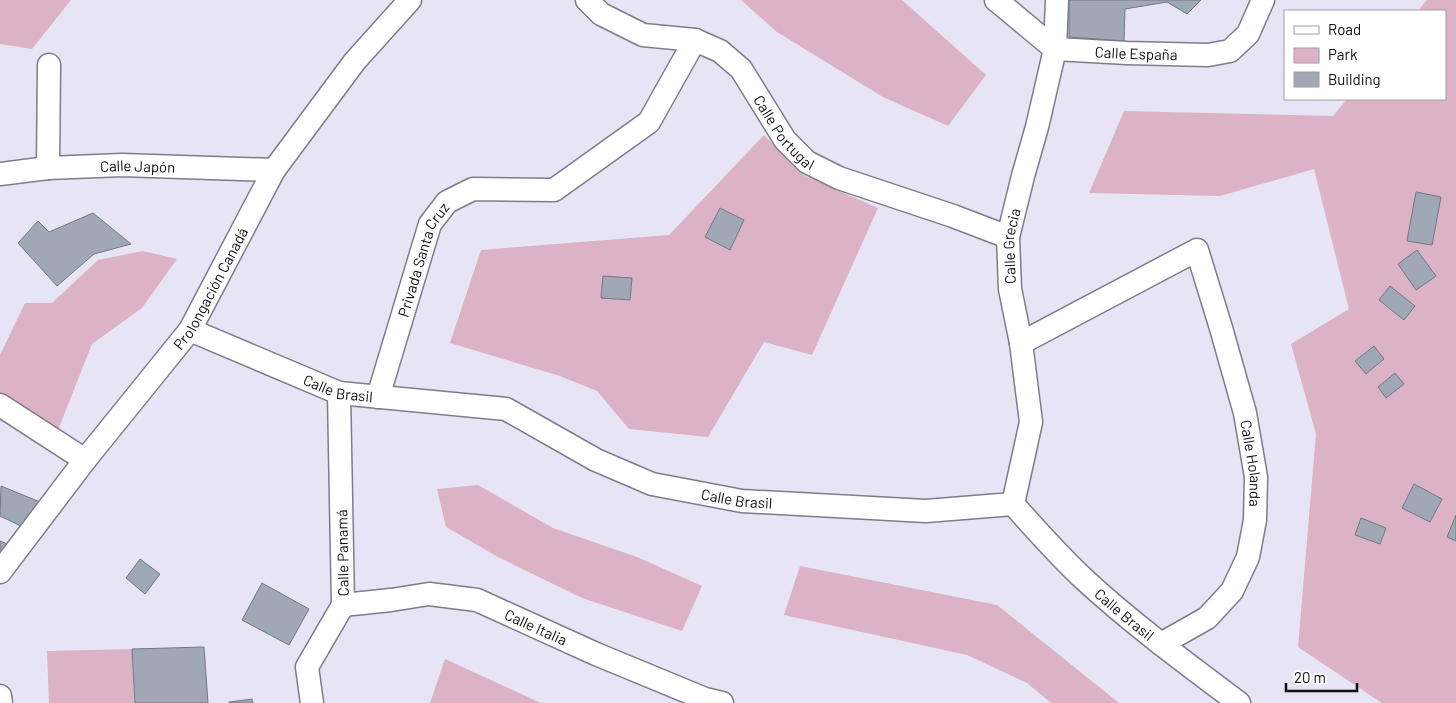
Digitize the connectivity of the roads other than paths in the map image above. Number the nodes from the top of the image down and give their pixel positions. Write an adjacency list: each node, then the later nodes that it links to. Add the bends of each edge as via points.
1 (410, 0): 10 (street, Prolongación Canadá, via 355,62)
2 (587, 0): 6 (street, Calle Portugal, via 601,14 642,35)
3 (996, 0): 7 (street)
4 (1057, 0): 7 (street, Calle Grecia)
5 (1263, 0): 7 (street, Calle España, via 1248,34 1230,51 1208,55)
6 (695, 40): 12 (street, Calle Portugal, via 720,51 741,69 785,140 807,162 839,178); 16 (street, Privada Santa Cruz, via 649,122 554,190 472,189 447,202 430,224)
7 (1055, 49): 12 (street, Calle Grecia)
8 (49, 65): 9 (street)
9 (48, 168): 10 (street, Calle Japón, via 122,165); 11 (street, Calle Japón)
10 (274, 170): 13 (street, Prolongación Canadá)
11 (0, 174)
12 (1008, 237): 14 (street, Calle Grecia, via 1010,290)
13 (190, 330): 15 (street, Calle Brasil); 18 (street, Prolongación Canadá)
14 (1021, 342): 19 (street, Calle Grecia, via 1031,422); 22 (street, Calle Holanda, via 1197,250 1245,413 1256,477 1255,520 1248,557 1232,591 1208,618)
15 (339, 393): 16 (street, Calle Brasil); 21 (street, Calle Panamá)
16 (378, 397): 19 (street, Calle Brasil, via 506,409 596,460 652,484 742,502 926,511)
17 (0, 406): 18 (street)
18 (85, 460): 20 (street, Prolongación Canadá)
19 (1013, 504): 22 (street, Calle Brasil, via 1086,582)
20 (0, 572)
21 (343, 605): 25 (street, Calle Panamá, via 307,667); 26 (street, Calle Italia, via 429,594 477,600 596,654)
22 (1161, 644): 27 (street, Calle Brasil)
23 (0, 696): 24 (street)
24 (0, 703)
25 (312, 703)
26 (722, 703)
27 (1239, 703)

